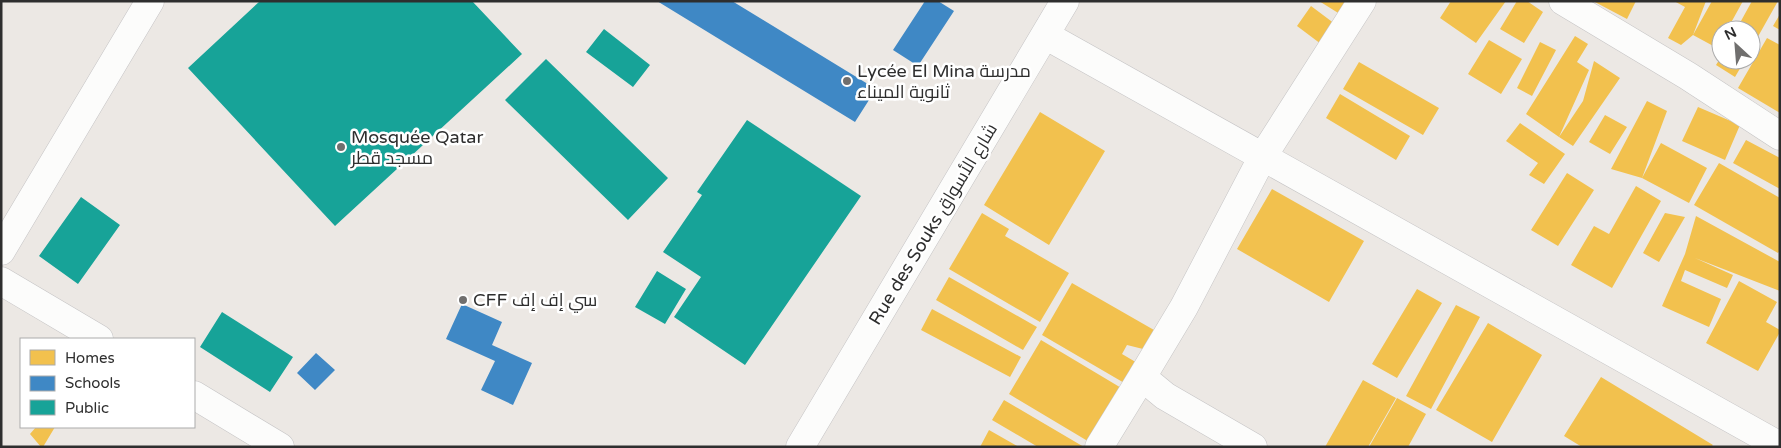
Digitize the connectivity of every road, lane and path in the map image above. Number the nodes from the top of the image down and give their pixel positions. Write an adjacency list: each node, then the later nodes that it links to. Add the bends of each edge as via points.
1 (150, 1): 8 (street)
2 (1065, 1): 5 (street, Rue des Souks شارع الأسواق)
3 (1362, 1): 7 (street)
4 (1563, 1): 6 (street)
5 (1045, 35): 7 (street); 15 (street, Rue des Souks شارع الأسواق)
6 (1780, 136)
7 (1262, 156): 11 (street, via 1184,307); 13 (street)
8 (1, 252)
9 (1, 281): 10 (street)
10 (98, 338)
11 (1142, 377): 16 (street); 17 (street, via 1165,396)
12 (195, 396): 14 (street)
13 (1780, 446)
14 (280, 447)
15 (800, 447)
16 (1099, 447)
17 (1253, 447)

